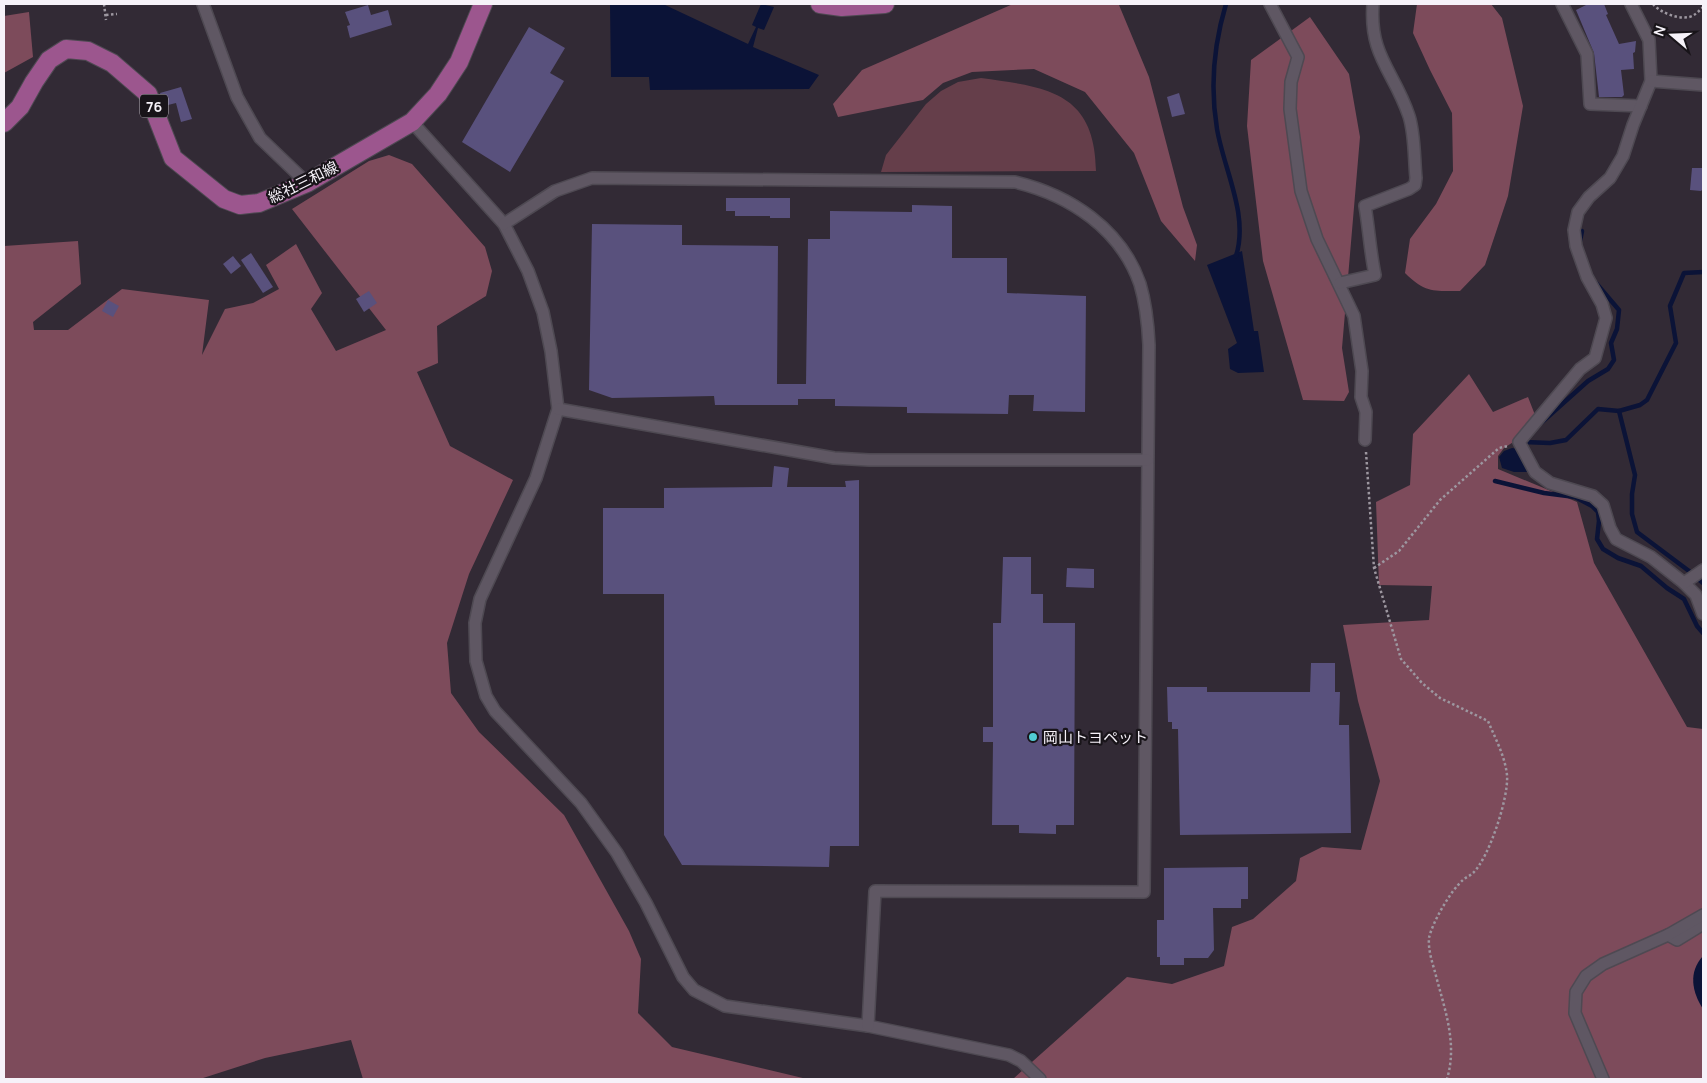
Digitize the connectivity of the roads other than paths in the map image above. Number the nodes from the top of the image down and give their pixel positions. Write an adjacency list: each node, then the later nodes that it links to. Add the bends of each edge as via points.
1 (203, 4): 14 (street, via 236,97 260,138)
2 (483, 4): 12 (main road, 総社三和線 / 76, via 459,62 438,94)
3 (820, 4): 4 (main road, via 842,7)
4 (885, 4)
5 (1270, 4): 16 (street, via 1298,58 1291,82 1290,109 1301,191 1317,239)
6 (1373, 4): 16 (street, via 1371,25 1378,52 1410,118 1416,178 1415,185 1409,189 1364,206 1375,275)
7 (1562, 4): 11 (street, via 1587,54 1590,104)
8 (1631, 4): 9 (street, via 1649,40)
9 (1651, 81): 10 (street); 11 (street)
10 (1703, 86)
11 (1641, 106): 21 (street, via 1623,156 1610,178 1578,212 1574,230 1587,277 1606,318 1595,358 1580,369 1520,445 1535,472 1550,484 1593,496 1603,505 1616,538 1651,557)
12 (412, 122): 14 (main road, 総社三和線 / 76); 15 (street)
13 (4, 123): 14 (main road, 総社三和線 / 76, via 20,107 49,60 66,49 88,51 112,63 148,94 173,158 224,199 240,205 259,204)
14 (307, 183)
15 (504, 224): 17 (street, via 544,312); 19 (street, via 555,191 592,178 995,180 1050,192 1082,209 1106,230 1126,256 1139,283 1145,301 1149,345)
16 (1340, 283): 18 (street, via 1354,316 1359,346 1361,396 1366,412)
17 (558, 409): 19 (street, via 834,458); 26 (street, via 522,514 480,599 474,640 486,696 495,711 581,803 617,853 683,977 694,990 725,1006)
18 (1365, 440)
19 (1147, 460): 26 (street, via 1144,892 875,891)
20 (1703, 570): 21 (street)
21 (1684, 583): 22 (street, via 1696,595)
22 (1703, 614)
23 (1703, 915): 25 (street)
24 (1703, 924): 25 (street, via 1677,940)
25 (1668, 935): 28 (street, via 1603,964 1586,976 1576,992 1575,1013)
26 (868, 1026): 27 (street, via 1009,1055 1022,1061)
27 (1040, 1079)
28 (1603, 1079)

